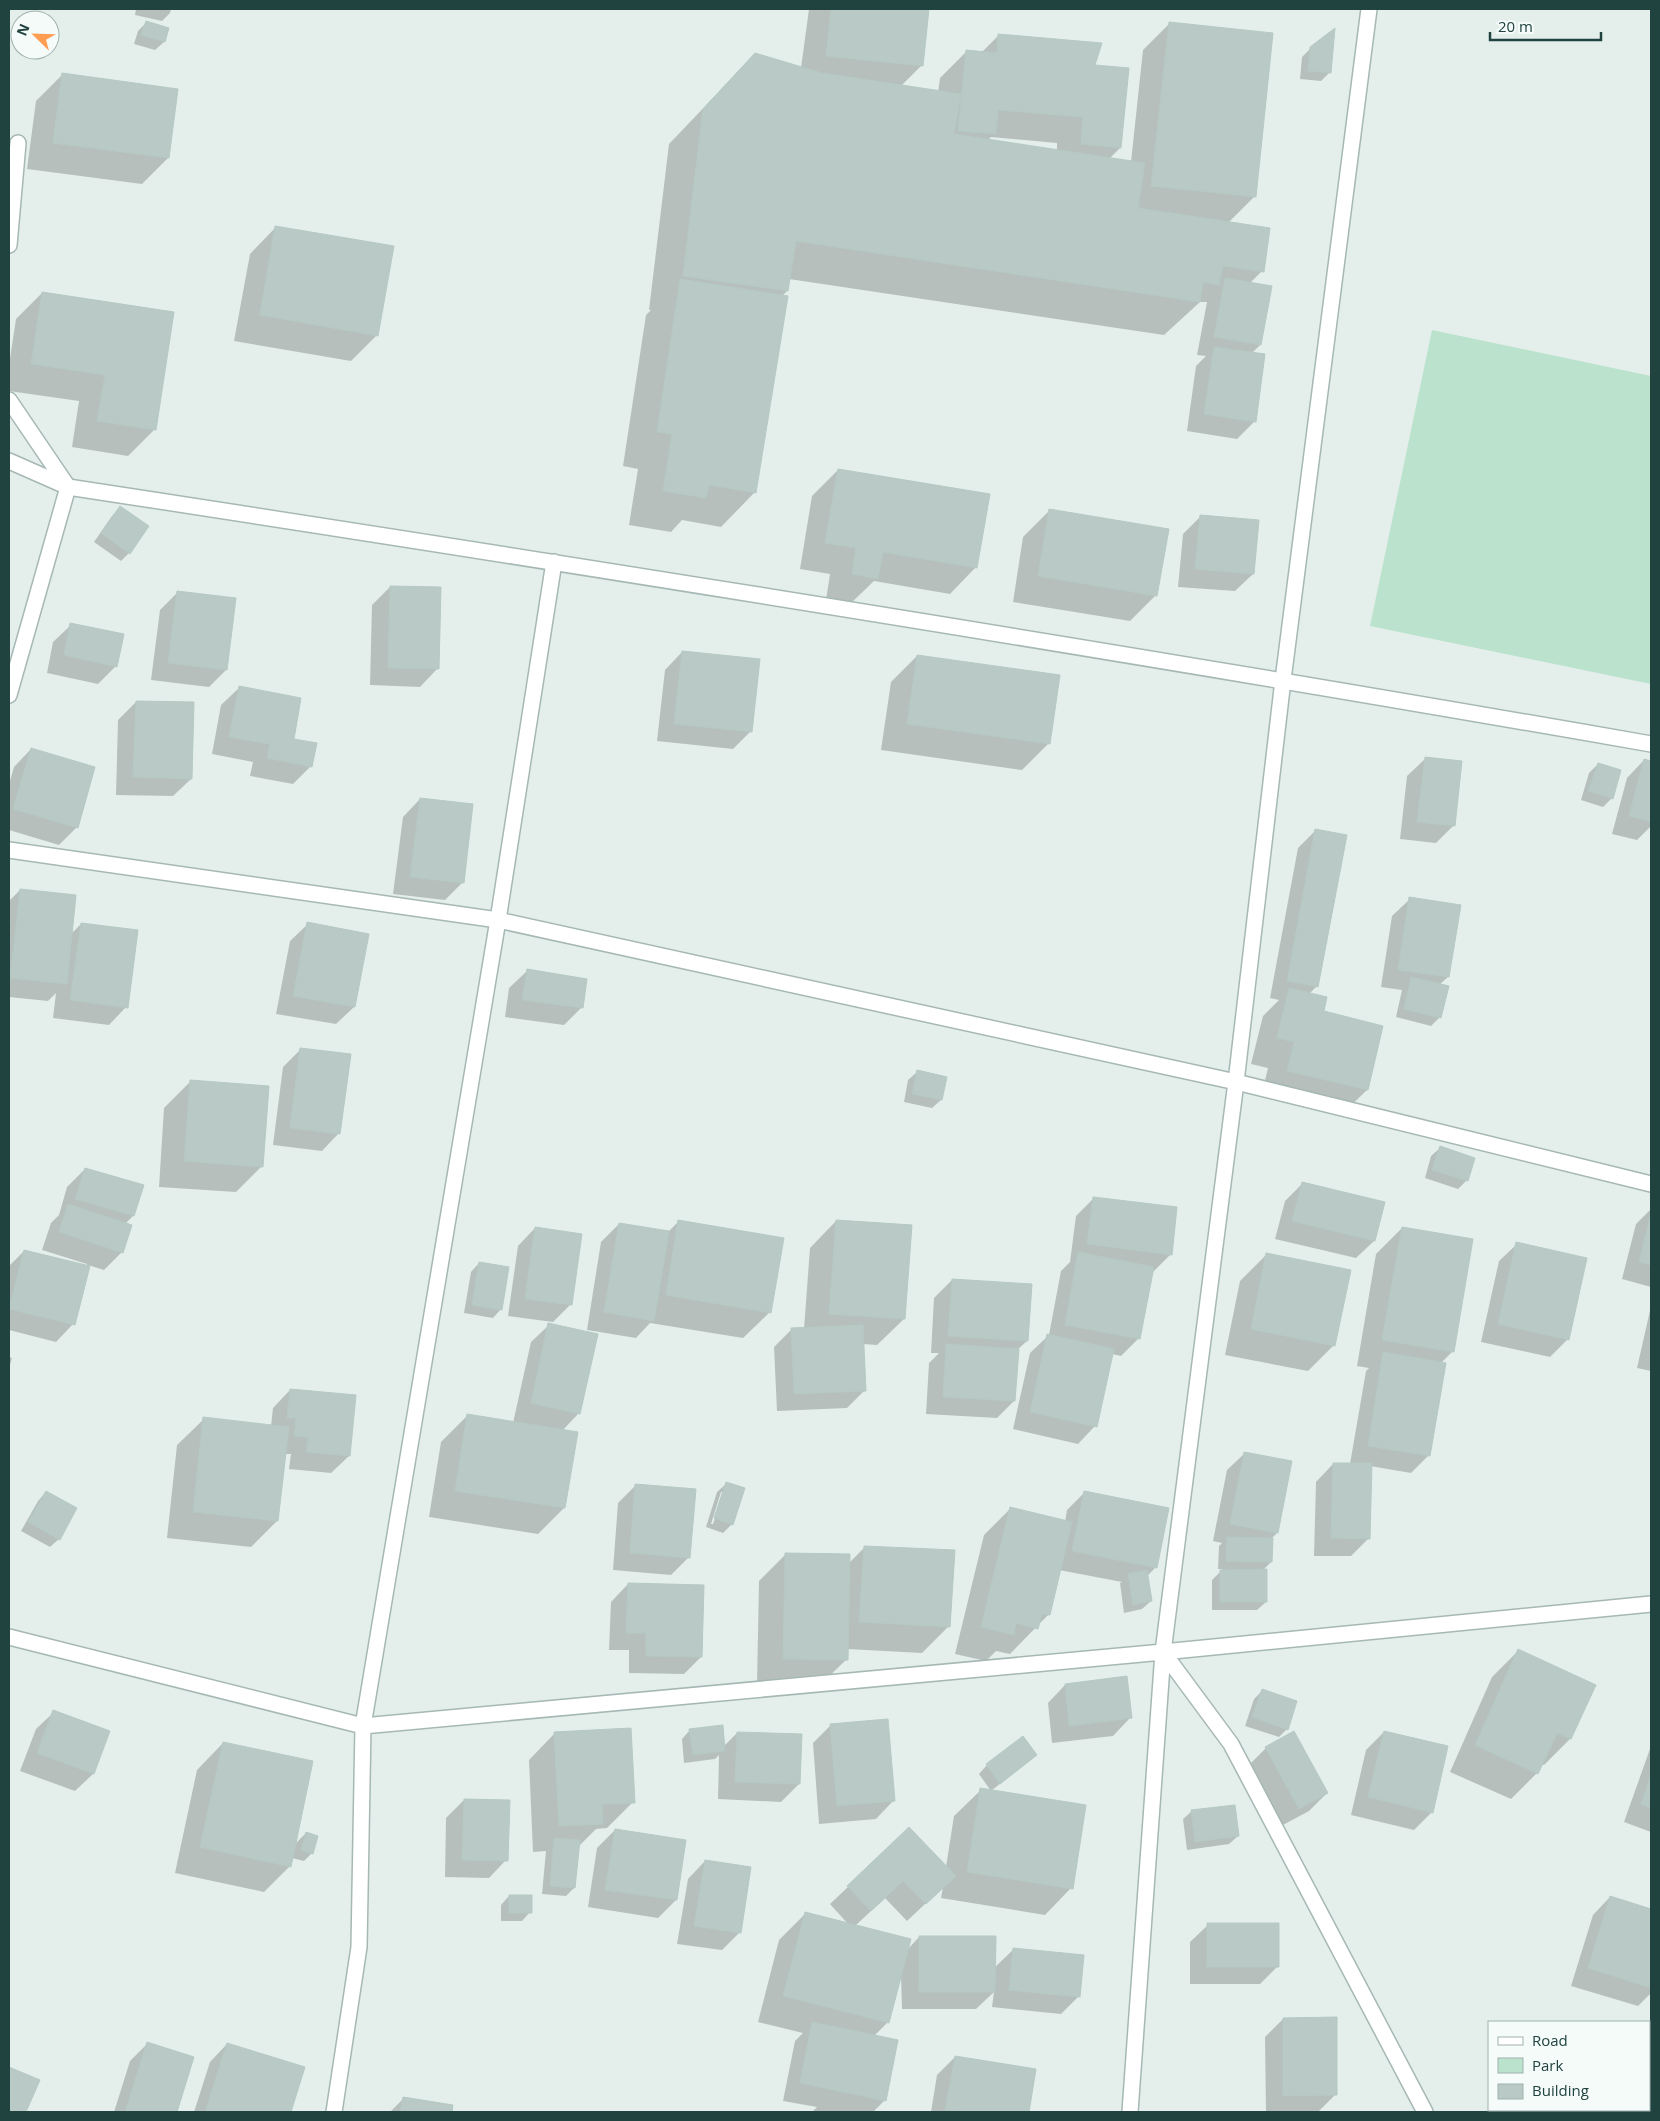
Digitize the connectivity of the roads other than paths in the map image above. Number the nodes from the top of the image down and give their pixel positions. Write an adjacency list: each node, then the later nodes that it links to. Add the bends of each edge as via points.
1 (1369, 9): 8 (street)
2 (18, 143): 3 (street)
3 (9, 244)
4 (9, 400): 6 (street)
5 (9, 461): 6 (street)
6 (68, 487): 7 (street); 9 (street)
7 (554, 562): 8 (street); 12 (street)
8 (1283, 680): 10 (street); 13 (street)
9 (9, 695)
10 (1651, 744)
11 (9, 850): 12 (street)
12 (498, 920): 13 (street); 18 (street)
13 (1236, 1082): 14 (street); 17 (street)
14 (1651, 1184)
15 (1651, 1604): 17 (street)
16 (9, 1637): 18 (street)
17 (1163, 1652): 18 (street); 20 (street); 21 (street, via 1231,1744)
18 (363, 1726): 19 (street, via 359,1948)
19 (334, 2112)
20 (1130, 2112)
21 (1425, 2112)

